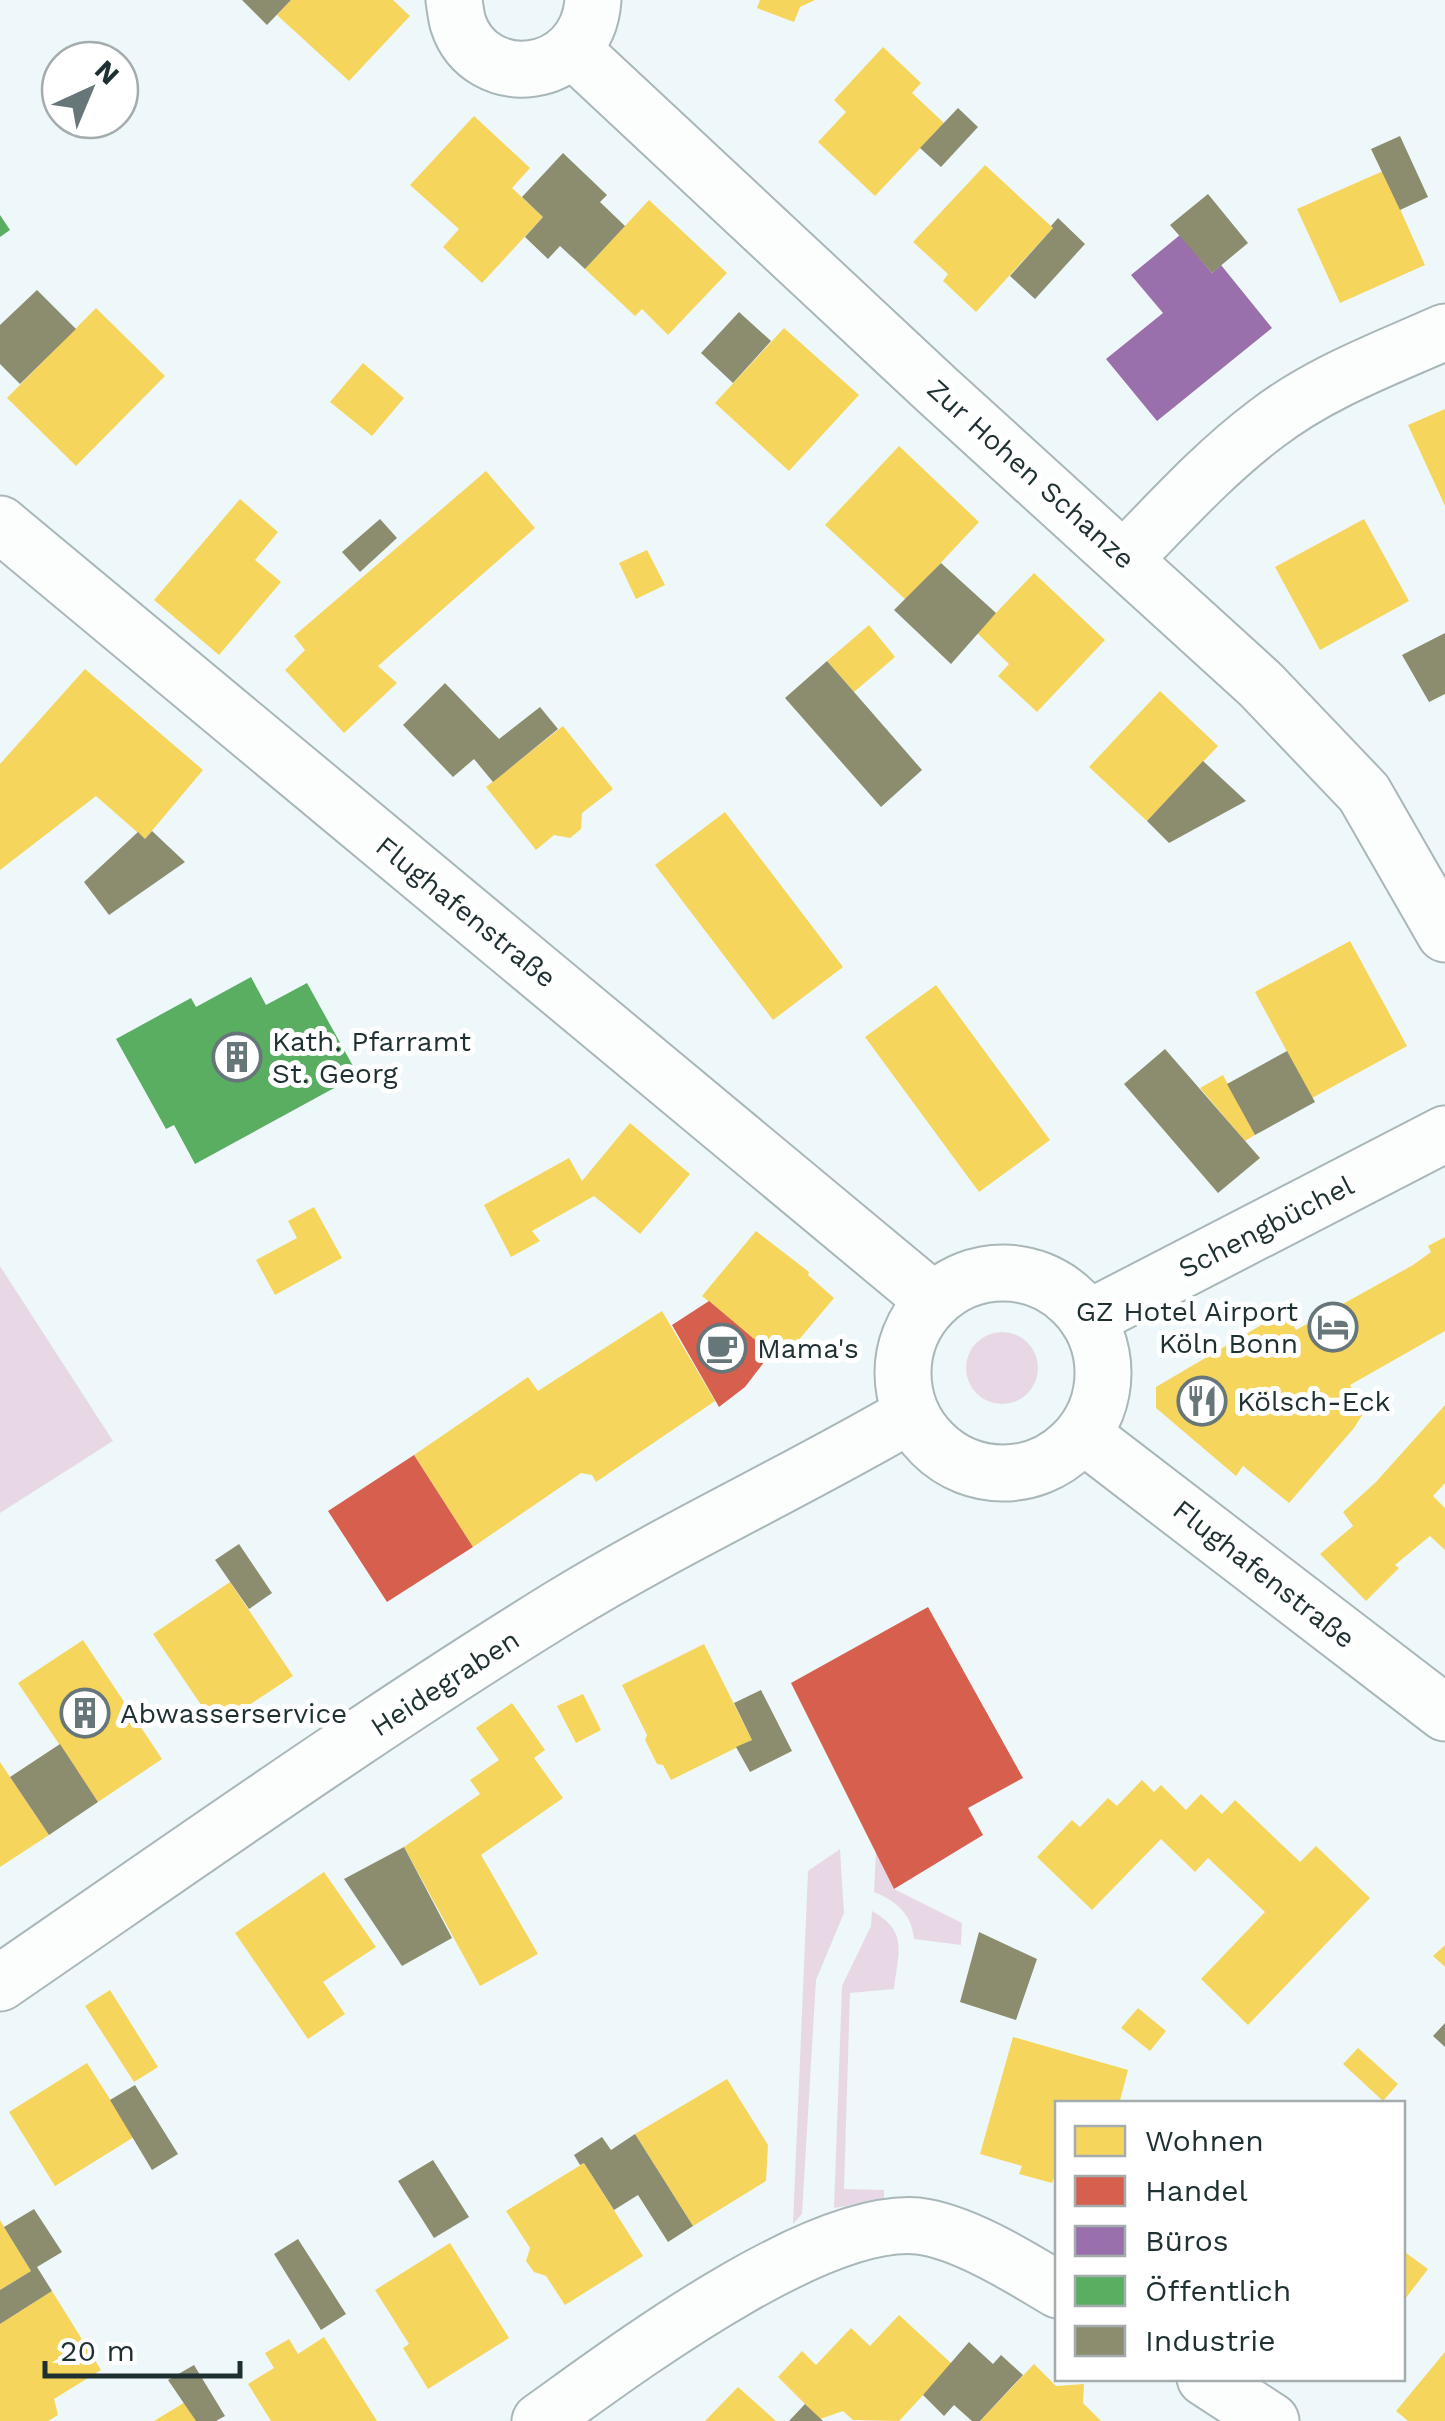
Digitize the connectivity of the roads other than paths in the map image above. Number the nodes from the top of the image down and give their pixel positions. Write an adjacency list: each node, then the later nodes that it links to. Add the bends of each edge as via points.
1 (454, 0): 3 (street, via 467,42 492,62 518,70 546,67)
2 (594, 0): 3 (street)
3 (574, 51): 6 (street, Zur Hohen Schanze)
4 (1445, 332): 6 (street, via 1318,390 1266,423)
5 (0, 524): 9 (street, Flughafenstraße)
6 (1125, 558): 7 (street, Zur Hohen Schanze, via 1261,684 1364,793)
7 (1445, 934)
8 (1445, 1134): 10 (street, Schengbüchel)
9 (933, 1300): 10 (street, via 962,1281 995,1272 1029,1276 1060,1290); 11 (street, via 910,1333 901,1375)
10 (1087, 1319): 12 (street, via 1104,1374)
11 (910, 1415): 12 (street, via 935,1450 972,1470 1014,1474 1054,1462); 14 (street, Heidegraben, via 558,1608)
12 (1084, 1435): 13 (street, Flughafenstraße)
13 (1445, 1713)
14 (0, 1983)
15 (1055, 2288): 17 (street, via 1001,2256 919,2226 857,2234 674,2326)
16 (1210, 2381): 18 (street)
17 (540, 2421)
18 (1270, 2421)

